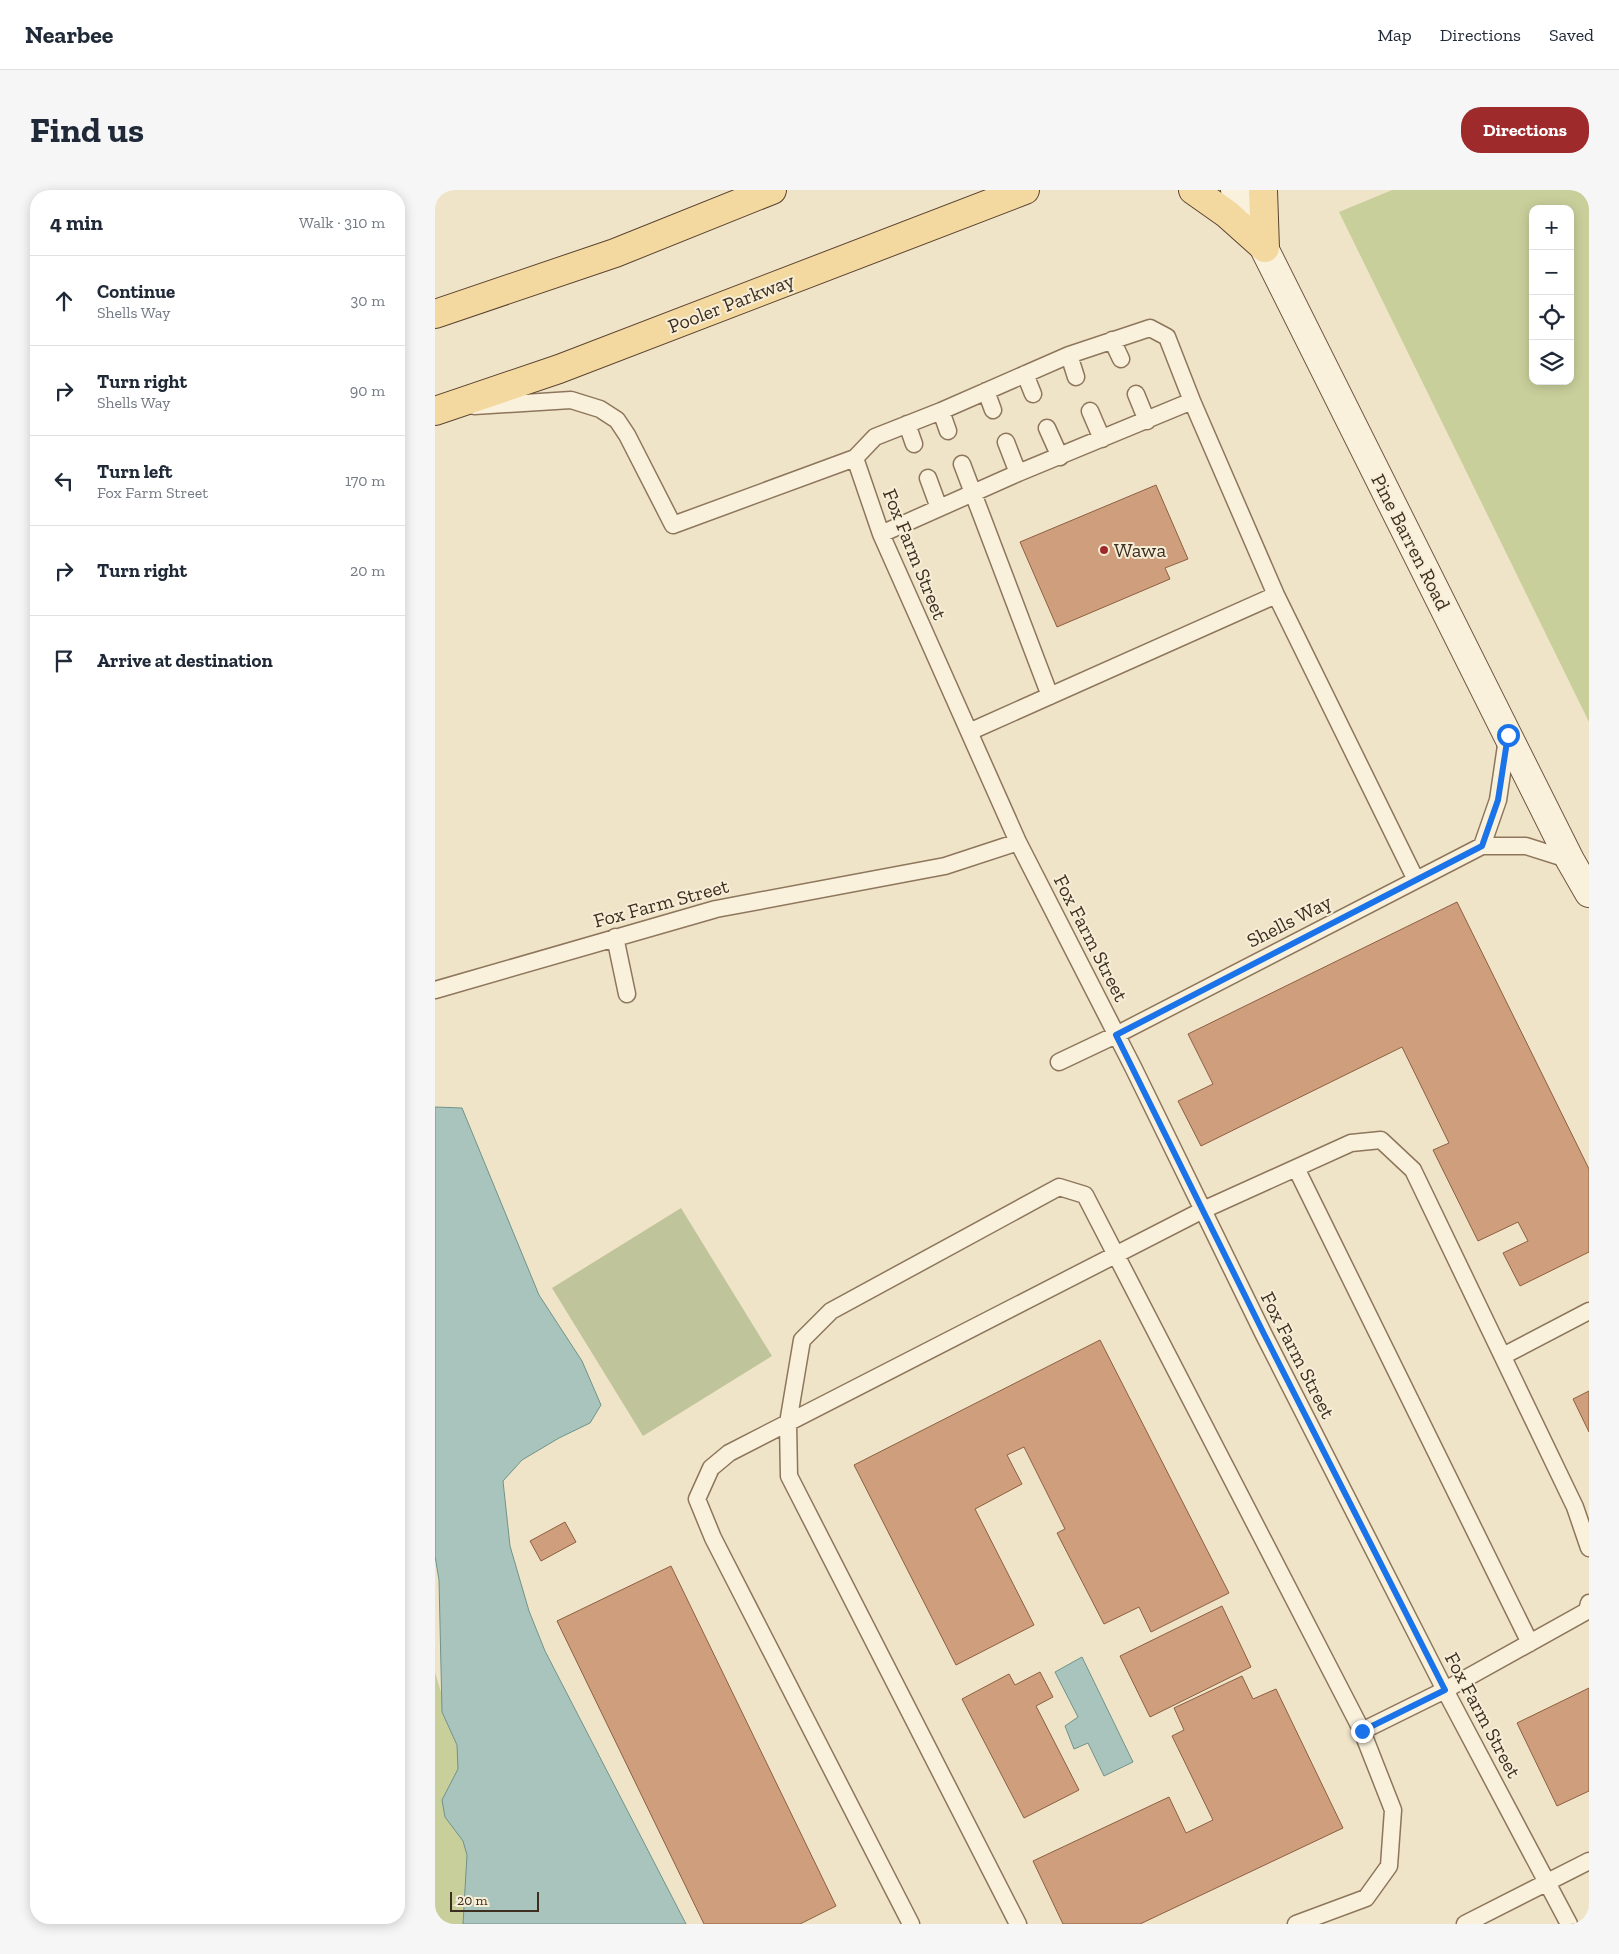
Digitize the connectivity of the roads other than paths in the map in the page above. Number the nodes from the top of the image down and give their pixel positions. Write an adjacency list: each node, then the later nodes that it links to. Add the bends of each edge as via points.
1 (772, 190): 7 (main road, via 615,254)
2 (1025, 190): 17 (main road, Pooler Parkway, via 559,369)
3 (1193, 190): 6 (main road, via 1227,214)
4 (1235, 190): 6 (main road, Pine Barren Road)
5 (1263, 190): 6 (main road)
6 (1265, 248): 39 (main road, Pine Barren Road)
7 (440, 314)
8 (1111, 340): 9 (lane); 10 (lane); 16 (lane, via 1150,328 1167,337)
9 (1069, 355): 11 (lane); 12 (lane)
10 (1121, 359)
11 (1025, 374): 13 (lane); 14 (lane)
12 (1076, 377)
13 (985, 391): 18 (lane); 19 (lane)
14 (1033, 394)
15 (1136, 394): 21 (lane)
16 (1192, 401): 21 (lane); 36 (lane)
17 (439, 410): 29 (lane, via 571,400 600,409 617,420 627,435 673,525)
18 (941, 410): 22 (lane); 24 (lane)
19 (993, 410)
20 (1090, 411): 25 (lane)
21 (1147, 421): 25 (lane)
22 (907, 424): 27 (lane); 29 (lane, via 875,436)
23 (1047, 428): 28 (lane)
24 (948, 431)
25 (1102, 439): 28 (lane)
26 (1006, 442): 31 (lane)
27 (914, 444)
28 (1060, 457): 31 (lane)
29 (855, 458): 35 (lane, Fox Farm Street)
30 (962, 464): 33 (lane)
31 (1018, 473): 33 (lane)
32 (928, 478): 34 (lane)
33 (974, 493): 34 (lane); 37 (lane)
34 (939, 508): 35 (lane)
35 (881, 534): 38 (lane, Fox Farm Street)
36 (1276, 595): 37 (lane); 43 (lane)
37 (1049, 696): 38 (lane)
38 (969, 732): 40 (lane, Fox Farm Street)
39 (1508, 735): 41 (lane, via 1498,800); 42 (main road, Pine Barren Road)
40 (1018, 842): 45 (lane, Fox Farm Street, via 945,866 716,909); 48 (lane, Fox Farm Street)
41 (1482, 846): 42 (lane, Shells Way, via 1526,846); 43 (lane, Shells Way)
42 (1571, 860): 44 (main road, Pine Barren Road)
43 (1416, 880): 48 (lane, Shells Way)
44 (1589, 893)
45 (615, 937): 46 (lane, Fox Farm Street); 47 (lane)
46 (435, 990)
47 (627, 994)
48 (1116, 1035): 49 (lane, Shells Way); 51 (lane, Fox Farm Street)
49 (1059, 1062)
50 (1296, 1168): 51 (lane); 54 (lane, via 1351,1143 1381,1140 1413,1170); 58 (lane)
51 (1203, 1210): 52 (lane); 59 (lane, Fox Farm Street)
52 (1116, 1255): 55 (lane); 55 (lane, via 1085,1195 1059,1187 831,1311 802,1340); 60 (lane)
53 (1589, 1311): 54 (lane)
54 (1503, 1356): 56 (lane, via 1575,1507)
55 (788, 1423): 63 (lane, via 729,1453 711,1468 697,1499 713,1538); 64 (lane, via 789,1476)
56 (1589, 1548)
57 (1589, 1603): 58 (lane, via 1587,1612)
58 (1530, 1643): 59 (lane)
59 (1445, 1690): 60 (lane); 62 (lane, Fox Farm Street)
60 (1362, 1731): 65 (lane, via 1393,1810 1389,1866 1366,1898)
61 (1589, 1861): 62 (lane)
62 (1548, 1883): 66 (lane); 67 (lane, Fox Farm Street)
63 (911, 1924)
64 (1018, 1924)
65 (1296, 1924)
66 (1465, 1924)
67 (1569, 1924)

